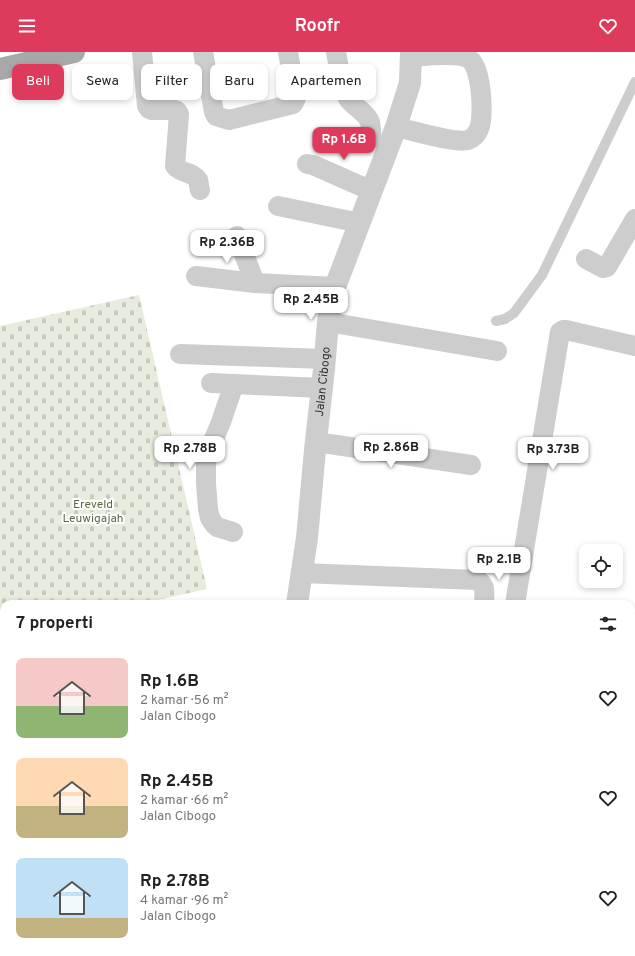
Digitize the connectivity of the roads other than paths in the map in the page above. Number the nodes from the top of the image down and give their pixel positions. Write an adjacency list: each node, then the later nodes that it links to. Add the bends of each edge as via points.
1 (74, 52): 7 (main road)
2 (142, 52): 13 (street, via 147,106 152,110 175,110 179,114 175,166 195,177)
3 (203, 52): 4 (street, via 214,112 216,116 229,120 293,104 296,98)
4 (288, 52)
5 (336, 52): 11 (street, via 345,92 349,100 369,118)
6 (411, 54): 10 (street, Jalan Cibogo, via 410,83); 10 (street, via 452,55 471,59 476,66 480,85 482,109 479,129 474,137 455,141)
7 (38, 56): 8 (main road)
8 (0, 70)
9 (635, 82): 23 (lane, via 542,275 514,313)
10 (396, 127): 14 (street, Jalan Cibogo)
11 (372, 138)
12 (307, 164): 14 (street)
13 (200, 190)
14 (372, 192): 17 (street, Jalan Cibogo)
15 (278, 206): 17 (street)
16 (635, 220): 19 (street, via 606,267 603,268)
17 (360, 223): 22 (street, Jalan Cibogo)
18 (237, 236): 21 (street)
19 (586, 259)
20 (196, 276): 21 (street)
21 (255, 283): 22 (street)
22 (335, 287): 24 (street, Jalan Cibogo)
23 (496, 321)
24 (328, 322): 26 (street); 28 (street, Jalan Cibogo)
25 (635, 346): 38 (street, via 566,330 560,332)
26 (497, 351)
27 (180, 354): 28 (street)
28 (325, 359): 31 (street, Jalan Cibogo)
29 (211, 383): 30 (street)
30 (234, 384): 31 (street); 34 (street, via 206,464 210,518 218,527)
31 (322, 388): 32 (street, Jalan Cibogo)
32 (316, 442): 33 (street); 35 (street, Jalan Cibogo)
33 (470, 465)
34 (233, 532)
35 (302, 573): 36 (street, Jalan Cibogo); 37 (street, via 477,580 484,585)
36 (298, 600)
37 (484, 600)
38 (516, 600)

